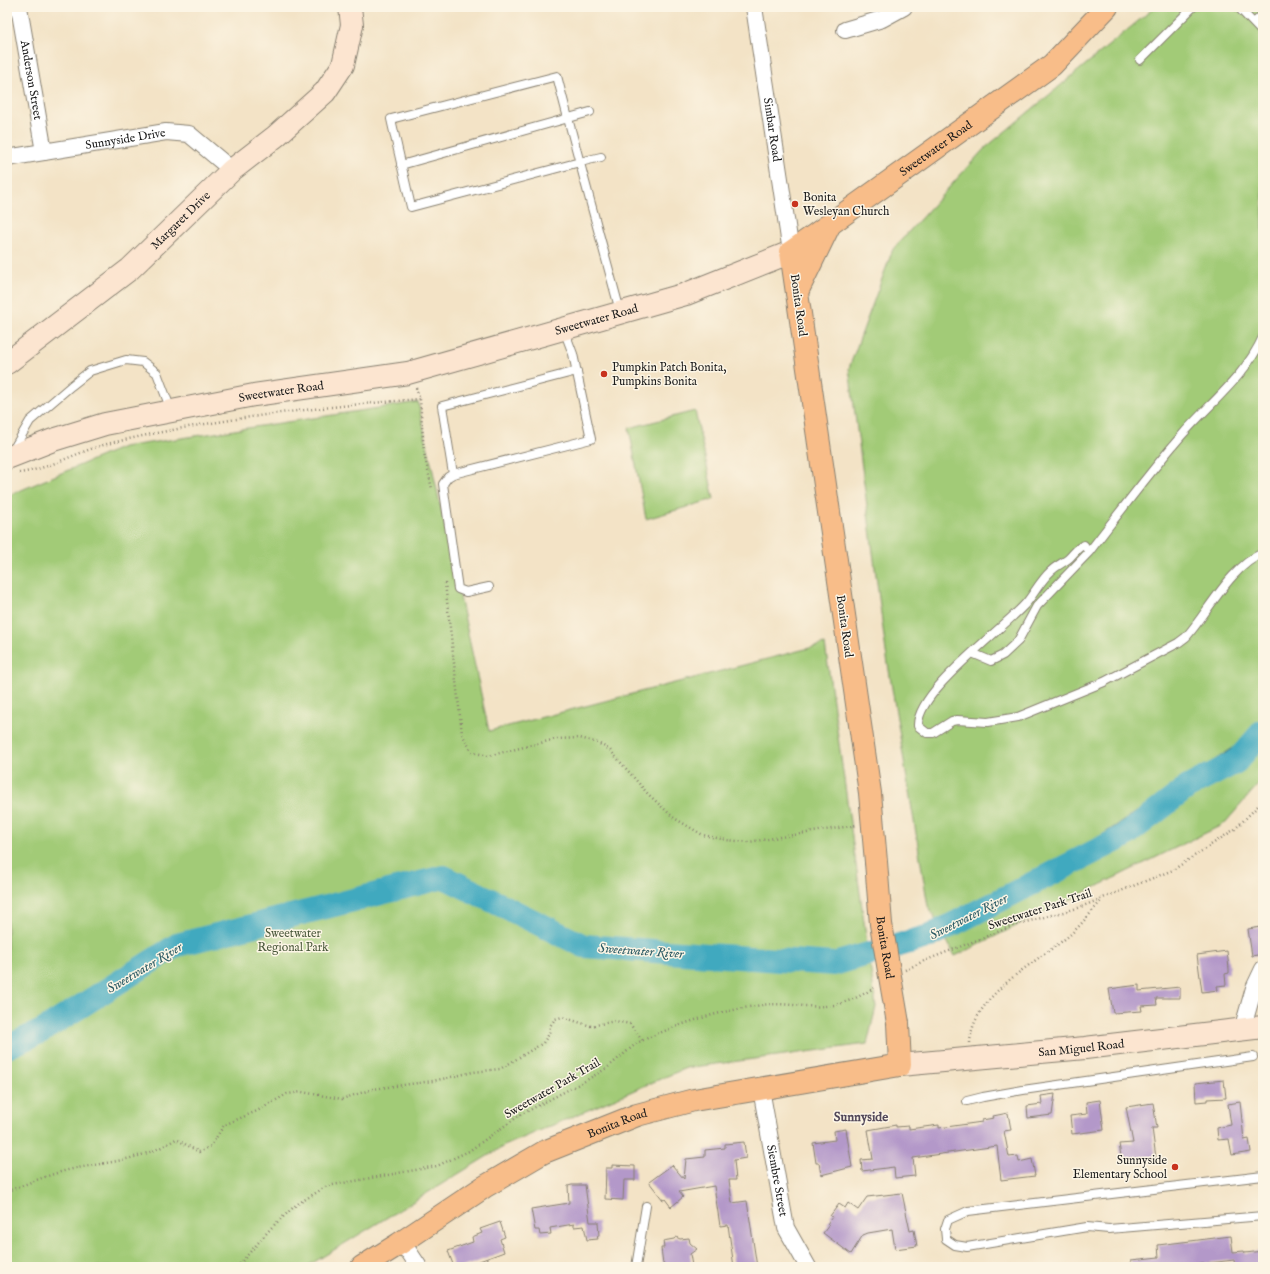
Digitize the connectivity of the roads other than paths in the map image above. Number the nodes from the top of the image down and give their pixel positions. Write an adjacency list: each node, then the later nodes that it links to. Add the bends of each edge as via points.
1 (19, 7): 15 (street, Anderson Street)
2 (350, 7): 20 (street, Margaret Drive, via 352,25 343,65 325,92 276,136)
3 (754, 7): 22 (street, Simbar Road)
4 (904, 7): 10 (street, via 882,19)
5 (1107, 7): 21 (main road, Sweetwater Road, via 1052,65)
6 (1193, 7): 12 (lane)
7 (1238, 7): 9 (lane)
8 (1263, 14): 9 (lane)
9 (1254, 23): 11 (lane)
10 (845, 30)
11 (1263, 33)
12 (1140, 60)
13 (590, 112): 14 (lane)
14 (568, 119): 18 (lane); 19 (lane); 19 (lane, via 557,76 391,119)
15 (44, 152): 17 (street, Sunnyside Drive); 20 (street, Sunnyside Drive, via 166,132 189,134)
16 (601, 157): 18 (lane)
17 (7, 158)
18 (580, 162): 19 (lane, via 410,207); 24 (lane)
19 (401, 165)
20 (232, 170): 27 (street, Margaret Drive, via 130,269)
21 (831, 223): 22 (main road, Sweetwater Road); 23 (main road)
22 (791, 252): 23 (main road, Bonita Road); 24 (street, Sweetwater Road, via 686,294)
23 (797, 292): 40 (main road, Bonita Road, bridge, via 870,792 881,924 898,1023)
24 (620, 313): 25 (street, Sweetwater Road)
25 (564, 329): 28 (lane); 29 (street, Sweetwater Road, via 408,373 254,395)
26 (1263, 337): 32 (lane, via 1238,377 1182,435)
27 (7, 363)
28 (577, 371): 31 (lane, via 442,406); 31 (lane, via 591,439)
29 (172, 411): 30 (street, Sweetwater Road, via 105,424 52,440); 30 (lane, via 157,373 143,362 126,360 90,371 30,421)
30 (10, 463)
31 (453, 474): 34 (lane, via 443,484 458,589 466,592)
32 (1089, 552): 35 (lane, via 1084,545 1080,546 1068,559 1051,571 1035,588 1027,602); 35 (lane, via 1037,606 1018,641 1003,655 992,661)
33 (1263, 554): 35 (lane, via 1250,561 1236,574 1178,643 1110,679 1018,717 988,722 952,720 933,733 921,730 918,726 919,715 928,700)
34 (490, 587)
35 (972, 653)
36 (1263, 969): 38 (street, via 1254,988)
37 (1263, 1027): 38 (street, San Miguel Road)
38 (1242, 1030): 40 (street, San Miguel Road)
39 (1253, 1057): 42 (lane, via 1023,1090)
40 (900, 1065): 41 (main road, Bonita Road)
41 (761, 1089): 46 (main road, Bonita Road, via 694,1100 637,1115 544,1152 484,1187); 50 (street, Siembre Street, via 786,1228)
42 (967, 1101)
43 (1263, 1176): 45 (lane, via 968,1211 948,1220 944,1229 946,1239 955,1245 972,1247 1087,1227 1109,1229)
44 (646, 1206): 49 (lane)
45 (1263, 1216)
46 (399, 1244): 47 (main road, Bonita Road); 48 (street, via 409,1252)
47 (362, 1267)
48 (419, 1267)
49 (636, 1267)
50 (808, 1267)

